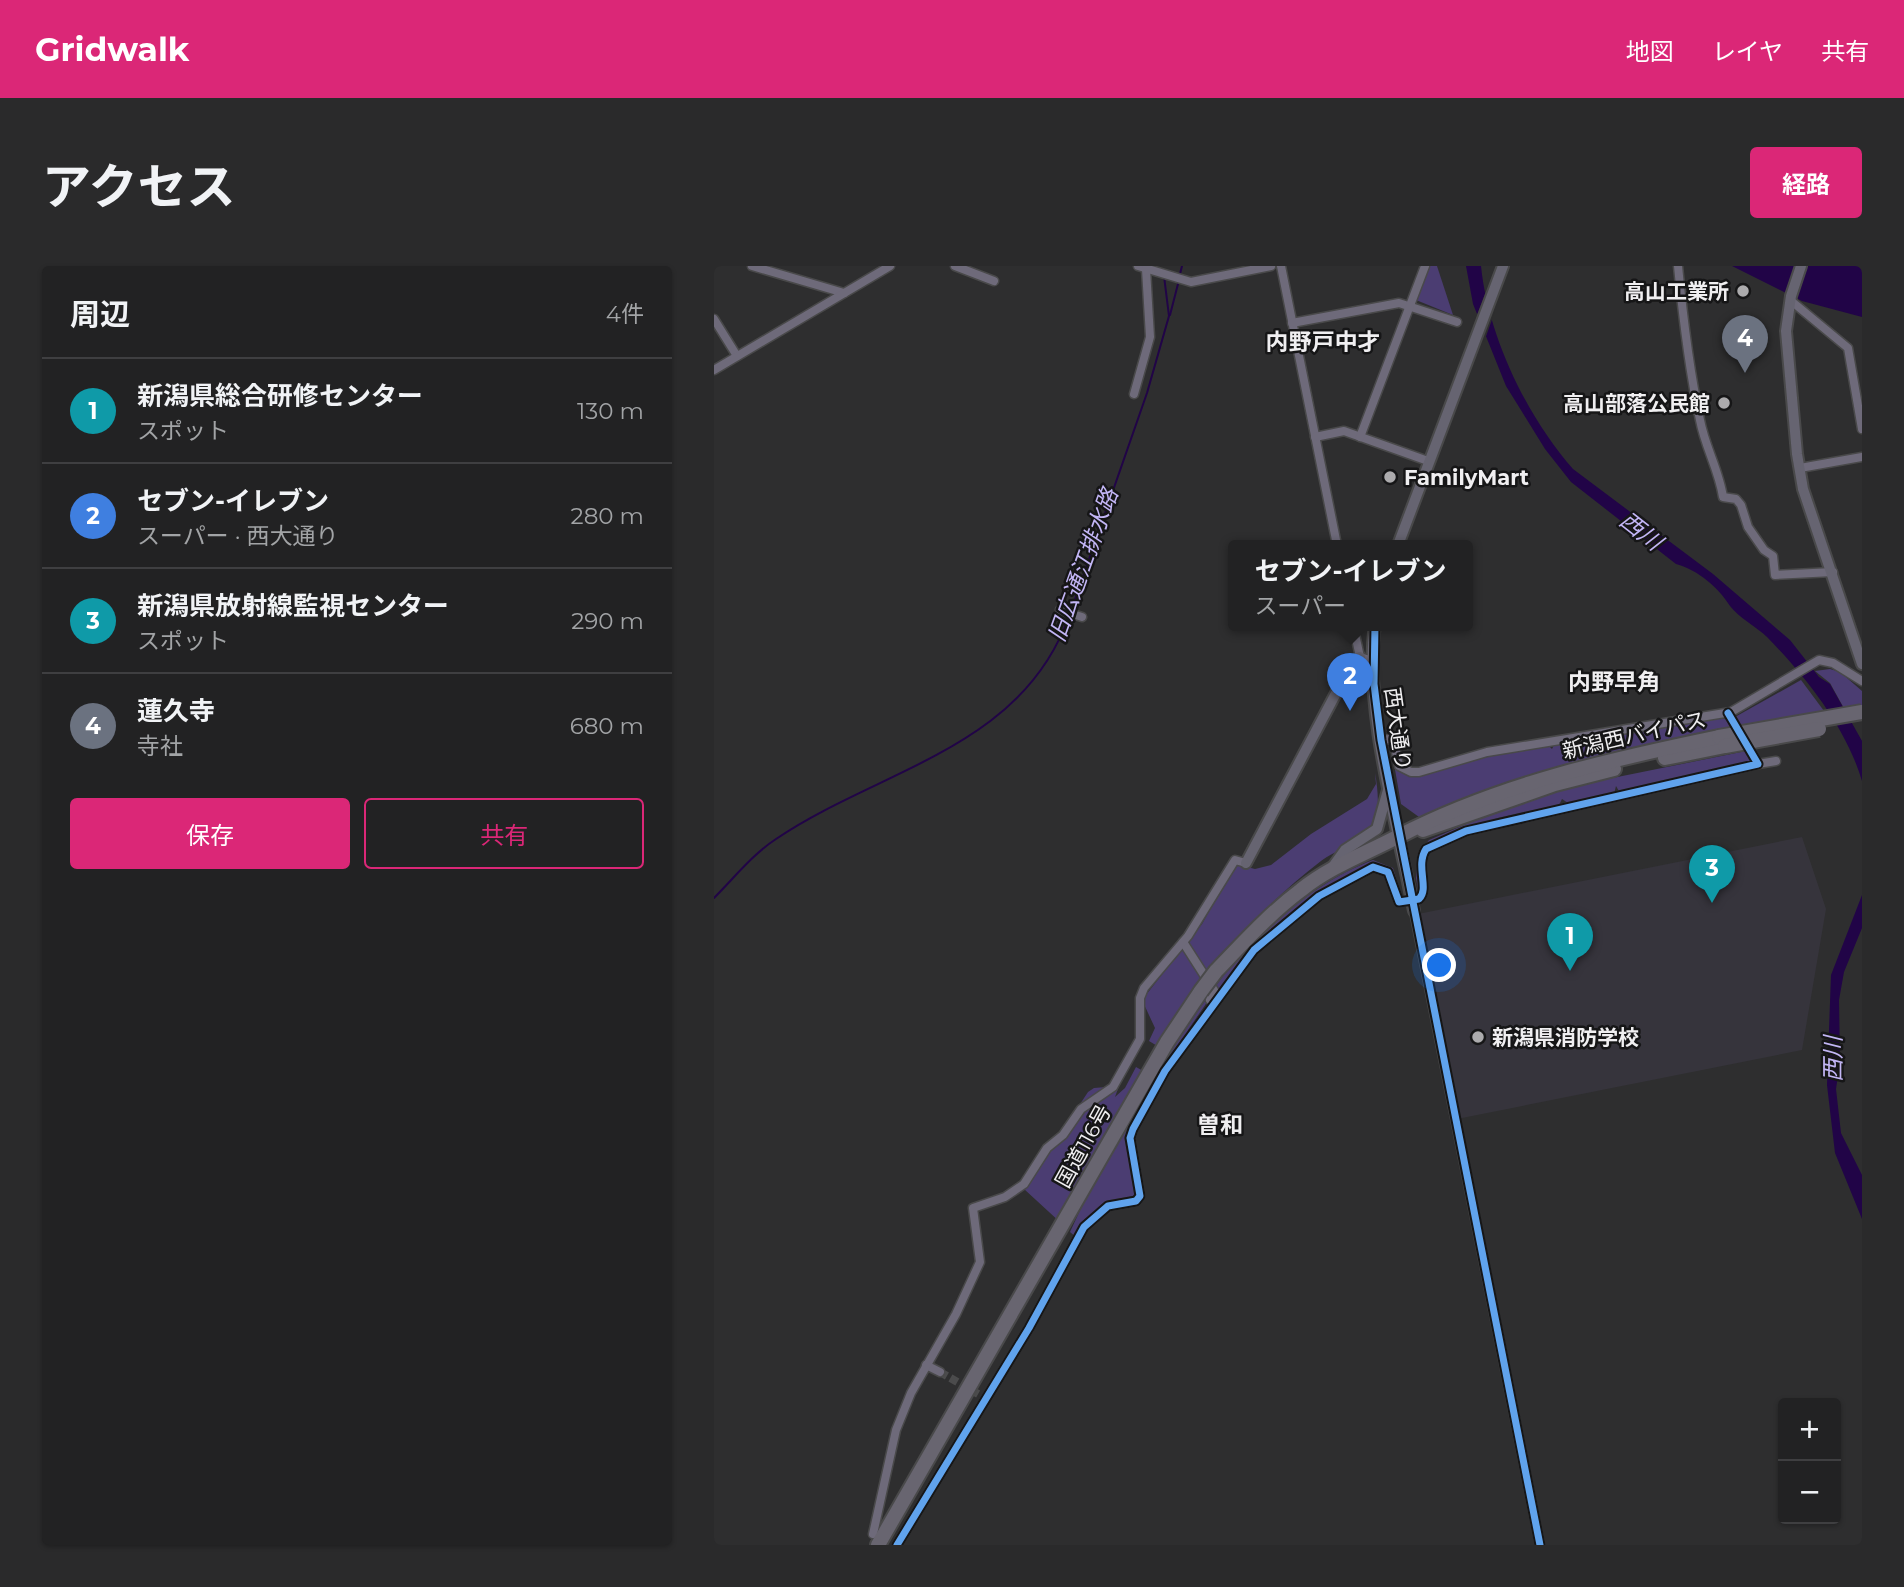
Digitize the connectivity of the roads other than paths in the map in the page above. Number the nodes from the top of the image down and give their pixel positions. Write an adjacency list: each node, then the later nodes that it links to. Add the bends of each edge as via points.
1 (752, 266): 11 (street)
2 (890, 266): 13 (street)
3 (955, 266): 12 (street)
4 (1271, 266): 10 (street, via 1191,282)
5 (1281, 266): 18 (street)
6 (1425, 266): 15 (street)
7 (1503, 266): 26 (street)
8 (1678, 266): 30 (street, via 1699,419 1723,497 1741,505 1748,527 1773,556 1775,575)
9 (1801, 266): 14 (street)
10 (1145, 268): 21 (street, via 1150,337)
11 (785, 271): 13 (street)
12 (994, 281)
13 (844, 293): 19 (street)
14 (1790, 298): 22 (street, via 1848,348); 27 (street, via 1786,331)
15 (1411, 306): 17 (street); 18 (street, via 1399,303); 24 (street)
16 (714, 319): 19 (street)
17 (1457, 322)
18 (1292, 323): 23 (street)
19 (737, 356): 20 (street)
20 (714, 370)
21 (1134, 394)
22 (1862, 429)
23 (1315, 437): 24 (street, via 1343,431); 28 (street)
24 (1360, 437): 26 (street)
25 (1862, 457): 27 (street)
26 (1428, 461): 29 (street)
27 (1800, 468): 30 (street)
28 (1336, 540)
29 (1400, 540)
30 (1833, 572): 37 (street)
31 (1060, 610): 32 (street)
32 (1082, 617)
33 (1354, 631): 35 (street)
34 (1375, 631): 36 (street, 西大通り)
35 (1360, 657): 36 (street); 48 (street, via 1352,663)
36 (1373, 661): 42 (street, 西大通り)
37 (1862, 664)
38 (1862, 681): 40 (street, via 1819,660)
39 (1862, 712): 43 (highway, 新潟西バイパス, bridge)
40 (1728, 713): 42 (street, via 1487,751 1419,772 1399,766 1394,741); 45 (street)
41 (1862, 722): 43 (highway, 新潟西バイパス, bridge)
42 (1381, 740): 46 (street, 西大通り)
43 (1722, 742): 47 (highway, 新潟西バイパス, via 1502,797)
44 (1776, 761): 45 (street)
45 (1758, 764): 50 (street, via 1496,822 1435,843 1426,849 1419,865 1423,895)
46 (1389, 785): 47 (street, 西大通り); 49 (street, via 1377,829 1345,850)
47 (1398, 836): 49 (highway, 国道116号); 50 (street, 西大通り)
48 (1246, 863): 51 (street, via 1235,860)
49 (1332, 869): 55 (highway, 国道116号, bridge, via 1260,923 1200,991)
50 (1413, 906): 52 (street, via 1399,902 1393,878 1381,868 1373,867 1344,881 1292,916 1254,950); 57 (street)
51 (1183, 942): 52 (street, via 1215,992 1194,1025); 53 (street, via 1144,988 1140,1039 1113,1087 1081,1109 1024,1184 1005,1197 973,1208 980,1262)
52 (1198, 1028): 56 (street, via 1165,1071 1132,1129 1140,1196 1136,1201 1108,1206 1084,1227)
53 (926, 1365): 54 (street); 55 (street, via 896,1430)
54 (940, 1372)
55 (876, 1540)
56 (897, 1545)
57 (1540, 1545)

